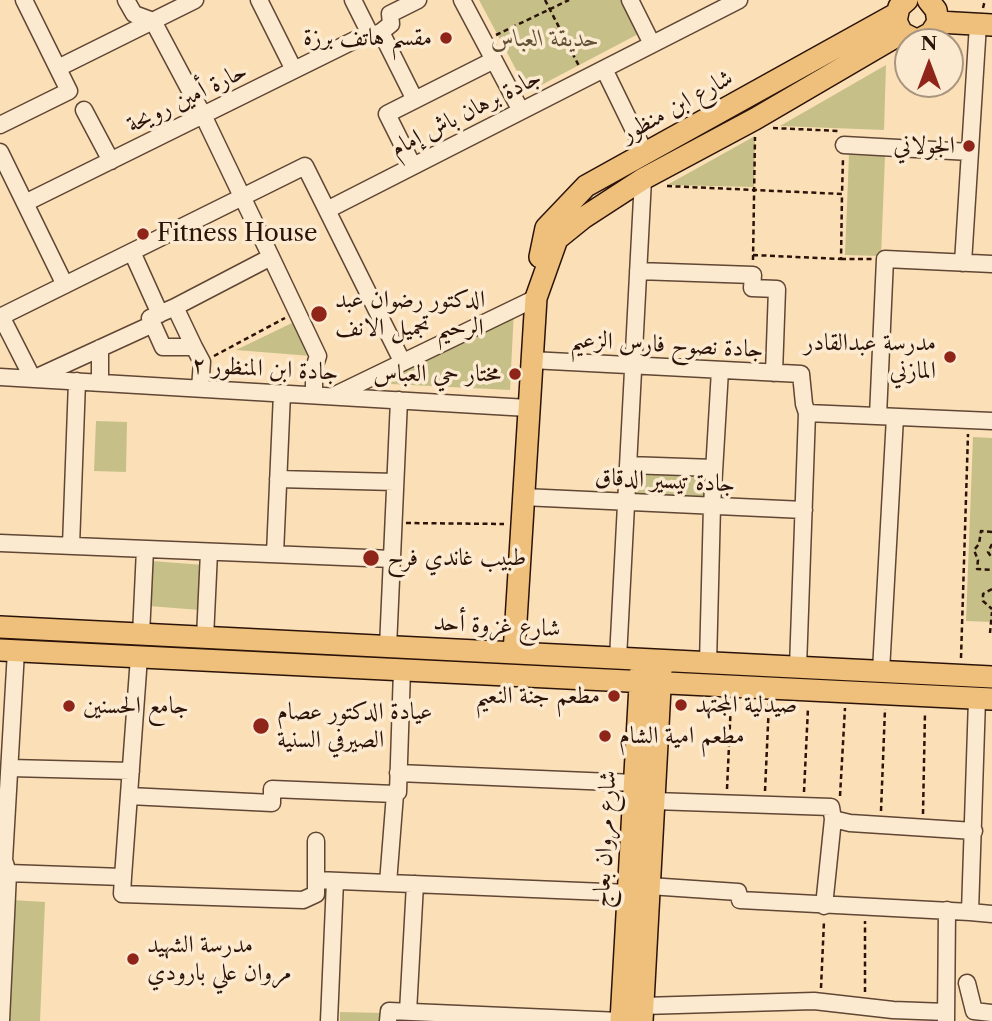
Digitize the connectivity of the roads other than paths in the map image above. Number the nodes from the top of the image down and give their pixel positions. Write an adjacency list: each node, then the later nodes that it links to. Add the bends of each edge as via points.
1 (24, 0): 18 (street)
2 (126, 0): 12 (street, via 134,15)
3 (195, 0): 12 (street)
4 (259, 0): 20 (street)
5 (353, 0): 15 (street)
6 (418, 0): 15 (street, via 390,14 391,24)
7 (462, 0): 17 (street)
8 (630, 0): 16 (street)
9 (739, 0): 16 (street, جادة برهان باش إمام)
10 (928, 0): 13 (main road)
11 (902, 16): 13 (main road, via 907,37 920,39 932,33); 29 (main road, شارع ابن منظور); 32 (main road, شارع ابن منظور, via 755,123)
12 (153, 21): 18 (street); 24 (street)
13 (938, 22): 14 (main road)
14 (985, 25): 28 (street)
15 (375, 33): 20 (street, حارة أمين رويحة); 21 (street)
16 (652, 44): 19 (street, جادة برهان باش إمام)
17 (494, 60): 21 (street); 23 (street)
18 (58, 68): 25 (street, via 69,91)
19 (604, 69): 23 (street, جادة برهان باش إمام); 29 (street)
20 (294, 70): 24 (street, حارة أمين رويحة)
21 (415, 100): 31 (street, via 387,114)
22 (84, 110): 30 (street)
23 (521, 111): 31 (street, جادة برهان باش إمام)
24 (203, 115): 30 (street, حارة أمين رويحة); 33 (street)
25 (0, 125)
26 (844, 145): 28 (street)
27 (0, 152): 34 (street)
28 (970, 152): 38 (street)
29 (645, 153): 42 (main road, شارع ابن منظور, via 586,186 545,228)
30 (111, 160): 34 (street, حارة أمين رويحة)
31 (413, 166): 35 (street, جادة برهان باش إمام)
32 (643, 182): 40 (street); 42 (main road, شارع ابن منظور, via 557,239)
33 (243, 197): 35 (street, via 305,166); 36 (street); 37 (street)
34 (25, 203): 41 (street)
35 (327, 210): 49 (street)
36 (132, 251): 41 (street); 45 (street)
37 (271, 257): 43 (street); 59 (street, via 318,356)
38 (963, 263): 39 (street); 64 (street, via 885,259)
39 (992, 264)
40 (638, 271): 50 (street); 52 (street, via 753,275 752,288 777,289)
41 (65, 285): 44 (street)
42 (537, 292): 48 (main road, شارع ابن منظور); 49 (street)
43 (175, 307): 45 (street); 46 (street)
44 (1, 317): 54 (street)
45 (156, 319): 46 (street, via 163,347); 47 (street)
46 (194, 347): 57 (street, via 202,362)
47 (100, 348): 54 (street); 56 (street)
48 (531, 360): 50 (street, جادة نصوح فارس الزعيم); 62 (main road, شارع ابن منظور)
49 (402, 361): 60 (street)
50 (633, 366): 51 (street, جادة نصوح فارس الزعيم); 67 (street)
51 (720, 370): 52 (street, جادة نصوح فارس الزعيم); 68 (street)
52 (774, 373): 63 (street, جادة نصوح فارس الزعيم, via 802,374)
53 (0, 377): 54 (street, جادة ابن المنظور ٢)
54 (33, 379): 55 (street, جادة ابن المنظور ٢)
55 (77, 382): 56 (street, جادة ابن المنظور ٢); 76 (street)
56 (100, 383): 57 (street, جادة ابن المنظور ٢)
57 (200, 388): 58 (street, جادة ابن المنظور ٢)
58 (282, 393): 59 (street, جادة ابن المنظور ٢); 69 (street)
59 (314, 395): 60 (street, جادة ابن المنظور ٢)
60 (333, 396): 61 (street, جادة ابن المنظور ٢)
61 (399, 400): 62 (street, جادة ابن المنظور ٢); 70 (street)
62 (528, 408): 71 (main road, شارع ابن منظور)
63 (807, 413): 64 (street); 74 (street)
64 (878, 416): 65 (street)
65 (895, 417): 66 (street); 93 (street)
66 (992, 421)
67 (628, 465): 68 (street); 72 (street)
68 (714, 468): 73 (street)
69 (278, 479): 70 (street); 79 (street)
70 (395, 482): 80 (street)
71 (523, 497): 72 (street, جادة تيسير الدقاق); 86 (main road, شارع ابن منظور)
72 (626, 502): 73 (street, جادة تيسير الدقاق); 88 (street)
73 (712, 506): 74 (street, جادة تيسير الدقاق); 90 (street)
74 (804, 510): 91 (street)
75 (0, 543): 76 (street)
76 (71, 546): 77 (street)
77 (145, 549): 78 (street); 82 (street)
78 (209, 552): 79 (street); 83 (street)
79 (275, 554): 80 (street)
80 (392, 559): 84 (street)
81 (0, 627): 82 (main road, شارع غزوة أحد)
82 (141, 635): 83 (main road, شارع غزوة أحد)
83 (205, 638): 84 (main road, شارع غزوة أحد)
84 (388, 647): 86 (main road, شارع غزوة أحد)
85 (8, 650): 87 (main road, شارع غزوة أحد); 97 (street)
86 (514, 653): 88 (main road, شارع غزوة أحد)
87 (139, 657): 92 (main road, شارع غزوة أحد); 98 (street)
88 (618, 658): 89 (main road, شارع غزوة أحد)
89 (651, 660): 90 (main road, شارع غزوة أحد); 95 (main road, شارع مروان بعاج)
90 (708, 663): 91 (main road, شارع غزوة أحد)
91 (799, 667): 93 (main road, شارع غزوة أحد)
92 (402, 670): 95 (main road, شارع غزوة أحد); 99 (street)
93 (881, 671): 94 (main road, شارع غزوة أحد)
94 (992, 677)
95 (650, 682): 96 (main road, شارع غزوة أحد); 100 (main road, شارع مروان بعاج); 103 (main road, شارع مروان بعاج)
96 (985, 699): 105 (street)
97 (10, 768): 98 (street); 107 (street)
98 (131, 771): 102 (street)
99 (398, 773): 100 (street); 101 (street)
100 (635, 783): 114 (main road, شارع مروان بعاج)
101 (395, 794): 102 (street, via 272,789 272,803); 111 (street)
102 (130, 796): 108 (street)
103 (654, 801): 104 (street, via 831,807); 113 (main road, شارع مروان بعاج)
104 (836, 819): 105 (street); 115 (street)
105 (974, 831): 117 (street)
106 (316, 841): 109 (street)
107 (4, 864): 108 (street); 119 (street)
108 (123, 877): 109 (street, via 122,894 303,900 316,894)
109 (316, 880): 110 (street)
110 (335, 881): 111 (street); 127 (street)
111 (388, 883): 112 (street)
112 (415, 884): 114 (street); 122 (street)
113 (649, 886): 115 (street, via 738,892 740,900); 124 (main road, شارع مروان بعاج)
114 (629, 893): 129 (main road, شارع مروان بعاج)
115 (824, 905): 116 (street)
116 (947, 910): 117 (street); 125 (street)
117 (970, 912): 118 (street)
118 (992, 914)
119 (2, 974): 126 (street)
120 (967, 983): 123 (street, via 974,1011)
121 (739, 1004): 124 (street); 125 (street, via 821,1002); 130 (street)
122 (408, 1012): 128 (street, via 389,1011); 129 (street)
123 (992, 1013)
124 (642, 1014)
125 (946, 1016)
126 (1, 1021)
127 (329, 1021)
128 (388, 1021)
129 (621, 1021)
130 (738, 1021)

